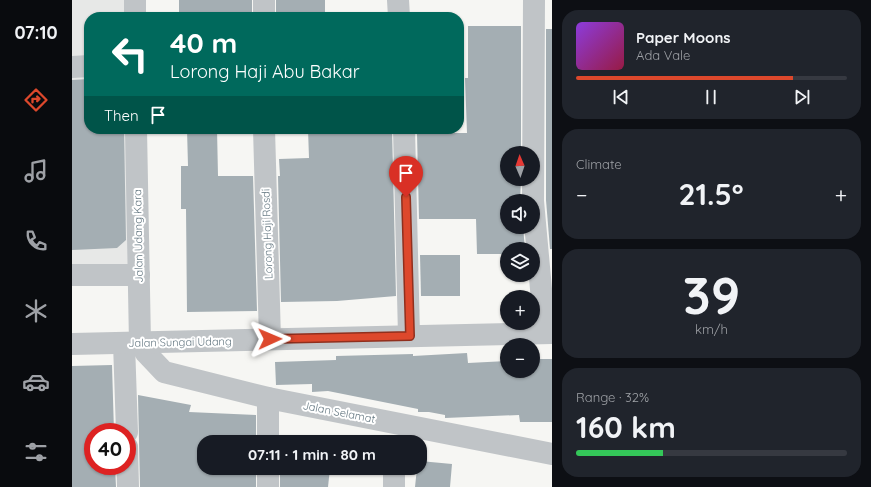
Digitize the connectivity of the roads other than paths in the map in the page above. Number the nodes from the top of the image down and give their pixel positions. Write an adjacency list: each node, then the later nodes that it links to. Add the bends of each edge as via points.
1 (135, 0): 5 (street)
2 (264, 0): 6 (street)
3 (398, 0): 7 (street)
4 (534, 0): 15 (street, via 533,201)
5 (135, 12)
6 (264, 12)
7 (399, 12)
8 (84, 66): 9 (street)
9 (72, 67)
10 (136, 134): 14 (street, Jalan Udang Kara)
11 (264, 134): 17 (street, Lorong Haji Rosdi)
12 (404, 134): 16 (street)
13 (72, 275): 14 (street)
14 (138, 275): 18 (street, Jalan Udang Kara)
15 (549, 333): 16 (street, Jalan Sungai Udang)
16 (410, 336): 17 (street, Jalan Sungai Udang)
17 (270, 339): 18 (street, Jalan Sungai Udang)
18 (132, 343): 19 (street, Jalan Sungai Udang); 20 (street, Jalan Selamat, via 164,372); 21 (street, Jalan Udang Kara)
19 (72, 344)
20 (268, 398): 22 (street, Jalan Selamat); 23 (street)
21 (128, 423)
22 (394, 432): 24 (street, Jalan Selamat)
23 (268, 435)
24 (552, 454)
25 (128, 475): 28 (street)
26 (268, 475): 29 (street)
27 (394, 475): 30 (street)
28 (128, 487)
29 (268, 487)
30 (394, 487)

